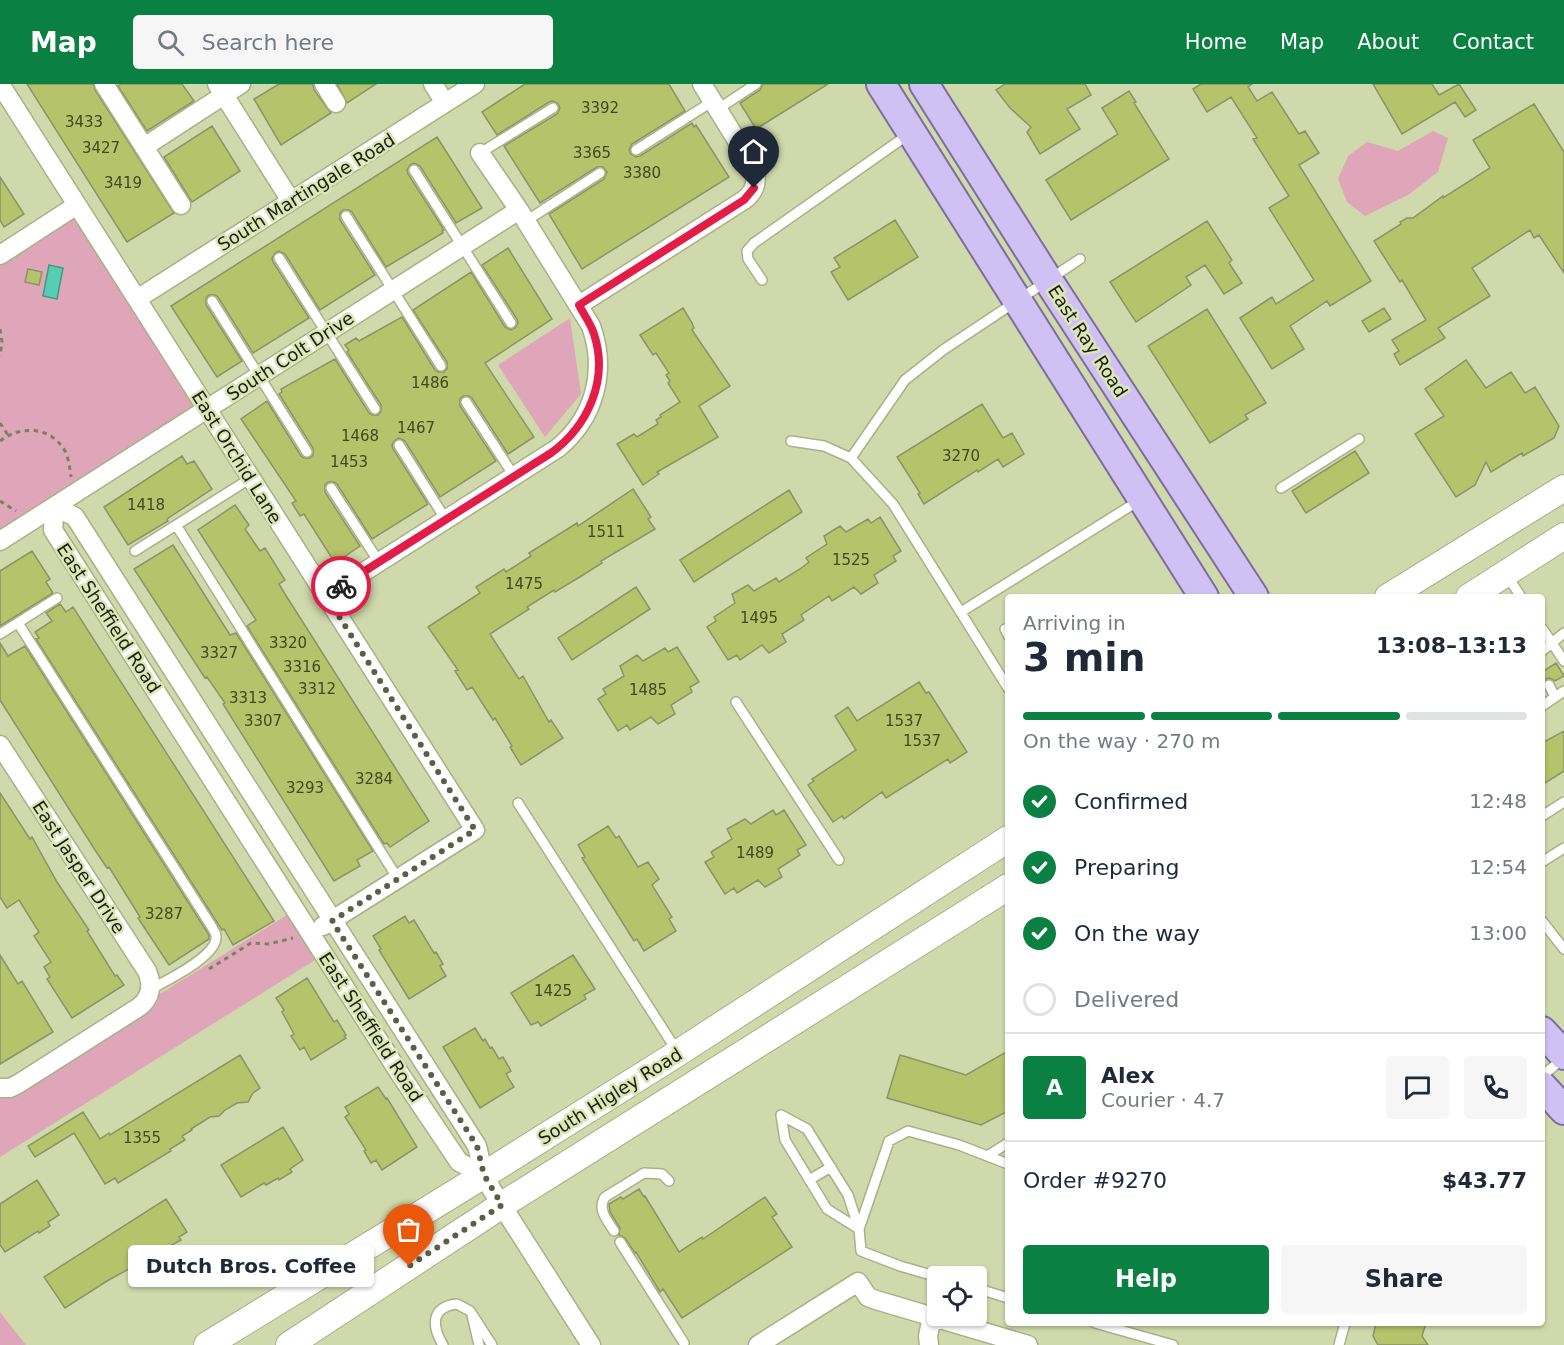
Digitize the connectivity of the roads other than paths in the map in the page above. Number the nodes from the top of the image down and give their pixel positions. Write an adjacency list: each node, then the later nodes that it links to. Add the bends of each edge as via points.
1 (0, 84): 24 (street, East Orchid Lane)
2 (104, 84): 17 (street)
3 (241, 84): 11 (street)
4 (324, 84): 12 (street)
5 (434, 84): 13 (street)
6 (475, 84): 13 (street, South Martingale Road)
7 (702, 84): 14 (street)
8 (756, 84): 14 (lane)
9 (881, 84): 16 (main road, East Ray Road)
10 (924, 84): 32 (main road, East Ray Road)
11 (220, 90): 17 (street); 22 (street)
12 (336, 103)
13 (446, 103): 22 (street, South Martingale Road)
14 (715, 105): 18 (lane); 37 (street, via 756,172 752,192)
15 (553, 108): 19 (lane)
16 (911, 132): 31 (lane, via 754,243 747,251 748,259); 35 (main road, East Ray Road)
17 (144, 147): 23 (street)
18 (636, 150)
19 (480, 153): 25 (street)
20 (414, 170): 27 (lane)
21 (600, 173): 25 (lane)
22 (291, 201): 34 (street, South Martingale Road)
23 (181, 205)
24 (77, 206): 28 (street); 34 (street, East Orchid Lane)
25 (522, 215): 27 (street, South Colt Drive); 37 (street)
26 (345, 216): 33 (lane)
27 (462, 247): 33 (street, South Colt Drive); 38 (lane)
28 (0, 255)
29 (279, 258): 39 (lane)
30 (1080, 259): 32 (lane)
31 (762, 280)
32 (1048, 280): 35 (lane); 65 (main road, East Ray Road)
33 (393, 291): 39 (street, South Colt Drive); 40 (lane)
34 (137, 299): 43 (street, East Orchid Lane)
35 (1018, 300): 49 (lane, via 905,380); 55 (main road, East Ray Road)
36 (212, 302): 41 (lane)
37 (579, 305): 50 (street, via 594,334 598,361 596,388 587,413 565,442)
38 (511, 323)
39 (326, 333): 41 (street, South Colt Drive); 44 (lane)
40 (441, 366)
41 (259, 376): 43 (street, South Colt Drive); 48 (lane)
42 (466, 402): 50 (lane)
43 (207, 409): 51 (street, East Orchid Lane); 56 (street, South Colt Drive)
44 (375, 409)
45 (1359, 439): 53 (lane)
46 (791, 441): 49 (lane, via 824,446)
47 (399, 445): 57 (lane)
48 (307, 452)
49 (851, 458): 71 (lane, via 893,504)
50 (514, 476): 57 (street)
51 (251, 478): 58 (lane); 69 (street, East Orchid Lane)
52 (331, 488): 62 (lane)
53 (1281, 488)
54 (1564, 488): 66 (main road)
55 (1142, 499): 64 (main road, East Ray Road); 71 (lane)
56 (55, 506): 60 (street, South Colt Drive); 94 (street, East Sheffield Road, via 75,517); 97 (street, East Sheffield Road, via 53,530)
57 (446, 520): 62 (street)
58 (176, 525): 61 (lane); 92 (lane)
59 (1564, 536): 63 (main road)
60 (0, 541)
61 (135, 551)
62 (379, 562): 69 (street)
63 (1505, 573): 67 (main road); 68 (lane)
64 (1202, 594)
65 (1252, 594)
66 (1393, 594)
67 (1474, 594)
68 (1519, 594)
69 (326, 596): 92 (street, East Orchid Lane, via 475,830)
70 (57, 598): 72 (lane)
71 (961, 612): 79 (lane)
72 (18, 623): 75 (lane); 100 (lane, via 216,936 213,948 202,958)
73 (1545, 633): 76 (lane)
74 (1564, 633): 76 (lane)
75 (0, 634)
76 (1551, 642): 77 (lane); 78 (lane)
77 (1545, 648)
78 (1564, 662)
79 (1005, 683)
80 (1549, 685): 81 (lane)
81 (1560, 694): 83 (lane)
82 (736, 702): 90 (lane)
83 (1545, 704)
84 (0, 746): 100 (street, East Jasper Drive, via 147,971)
85 (518, 802): 102 (lane)
86 (1564, 802): 87 (lane)
87 (1545, 814)
88 (1005, 841): 96 (main road, South Higley Road)
89 (1564, 848): 91 (lane)
90 (839, 860)
91 (1545, 860)
92 (398, 879): 94 (street)
93 (1005, 889): 99 (main road, South Higley Road)
94 (332, 921): 97 (street); 114 (street, East Sheffield Road, via 477,1146)
95 (1545, 925): 98 (lane)
96 (875, 926): 99 (main road); 102 (main road, South Higley Road)
97 (307, 928): 114 (street, East Sheffield Road, via 459,1162)
98 (1564, 949)
99 (896, 957): 114 (main road, South Higley Road)
100 (151, 990): 105 (street, via 139,1007 18,1084)
101 (1545, 1035): 103 (main road)
102 (678, 1053): 114 (main road, South Higley Road)
103 (1564, 1057): 104 (lane)
104 (1545, 1073)
105 (0, 1088)
106 (1545, 1089): 107 (main road)
107 (1564, 1110)
108 (1005, 1145): 109 (lane)
109 (987, 1156): 110 (lane); 115 (lane, via 908,1131 889,1141)
110 (1005, 1163)
111 (831, 1167): 112 (lane); 112 (lane, via 807,1129 781,1115 785,1140); 115 (lane, via 848,1195)
112 (809, 1180): 115 (lane, via 827,1209)
113 (669, 1181): 116 (lane, via 662,1174 644,1173 605,1197 602,1212)
114 (492, 1190): 128 (main road, South Higley Road); 129 (main road, South Higley Road); 133 (street)
115 (859, 1229): 118 (lane, via 861,1251)
116 (614, 1231)
117 (620, 1242): 127 (lane)
118 (927, 1274)
119 (987, 1291): 120 (lane)
120 (1005, 1297)
121 (472, 1312): 130 (lane, via 457,1304 439,1312 434,1325); 131 (lane); 132 (lane)
122 (927, 1315): 134 (street, via 868,1297 858,1282)
123 (930, 1326): 135 (street)
124 (963, 1326): 136 (street)
125 (1106, 1326): 137 (lane)
126 (1344, 1326): 138 (lane)
127 (684, 1343)
128 (207, 1345)
129 (289, 1345)
130 (443, 1345)
131 (479, 1345)
132 (492, 1345)
133 (591, 1345)
134 (758, 1345)
135 (929, 1345)
136 (1028, 1345)
137 (1173, 1345)
138 (1339, 1345)

